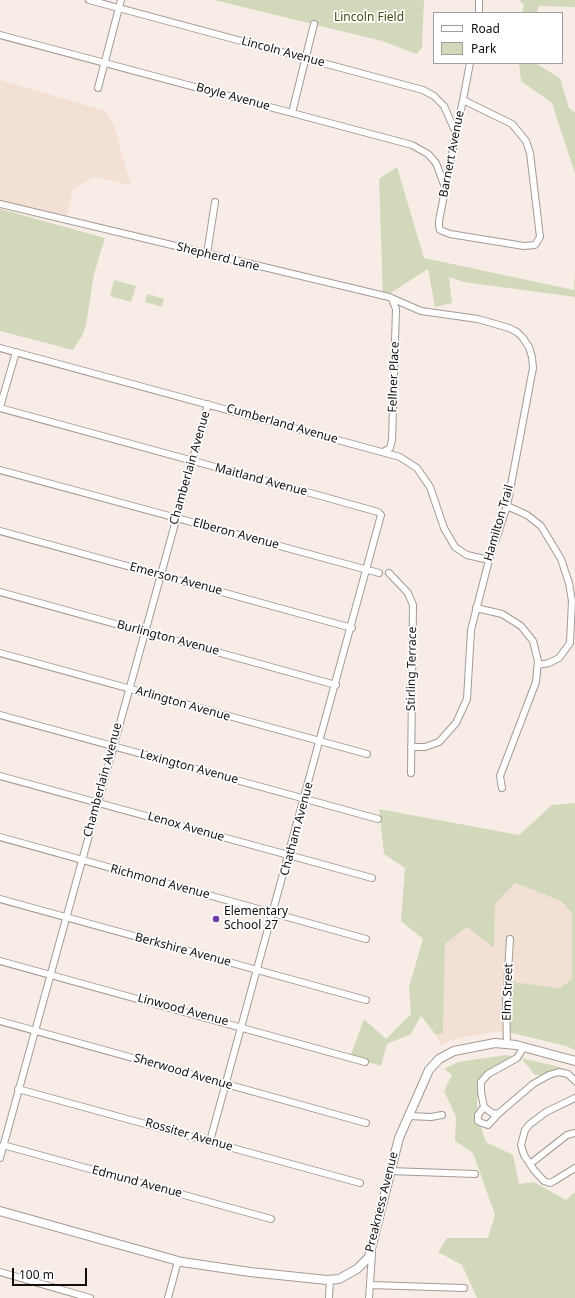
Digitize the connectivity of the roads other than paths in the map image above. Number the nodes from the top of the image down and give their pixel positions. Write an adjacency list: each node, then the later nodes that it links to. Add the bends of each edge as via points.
1 (89, 0): 4 (street, Lincoln Avenue)
2 (121, 0): 4 (street)
3 (479, 0): 5 (street)
4 (119, 8): 8 (street, Lincoln Avenue); 9 (street)
5 (479, 12)
6 (314, 24): 8 (street)
7 (0, 35): 9 (street, Boyle Avenue)
8 (306, 58): 13 (street); 14 (street, Lincoln Avenue, via 423,90 444,106)
9 (105, 63): 11 (street); 13 (street, Boyle Avenue)
10 (470, 64): 12 (street, Barnert Avenue)
11 (98, 88)
12 (463, 100): 14 (street, Barnert Avenue); 15 (street, Barnert Avenue, via 512,124 526,141 530,153 540,237 535,245 528,246 444,233 439,226)
13 (292, 113): 15 (street, Boyle Avenue, via 418,148 436,163)
14 (456, 133): 15 (street, Barnert Avenue)
15 (445, 187)
16 (214, 202): 18 (street)
17 (0, 204): 18 (street, Shepherd Lane)
18 (207, 254): 19 (street, Shepherd Lane)
19 (392, 299): 20 (street, Shepherd Lane, via 421,311); 25 (street, Fellner Place, via 396,309 392,440 390,448)
20 (434, 312): 28 (street, Hamilton Trail, via 478,319 510,328 517,332 529,347 533,368)
21 (0, 348): 22 (street, Cumberland Avenue)
22 (16, 352): 23 (street, Cumberland Avenue); 24 (street)
23 (208, 404): 25 (street, Cumberland Avenue); 26 (street, Chamberlain Avenue)
24 (0, 407): 26 (street, Maitland Avenue)
25 (383, 452): 32 (street, Cumberland Avenue, via 406,460 423,474 444,528 455,547 467,555)
26 (192, 460): 29 (street, Maitland Avenue, via 378,512); 30 (street, Chamberlain Avenue)
27 (0, 470): 30 (street, Elberon Avenue)
28 (506, 506): 32 (street, Hamilton Trail); 42 (street, via 527,515 541,526 561,559 569,583 572,601 570,643 559,658)
29 (382, 516): 33 (street, Chatham Avenue)
30 (175, 517): 33 (street, Elberon Avenue); 36 (street, Chamberlain Avenue)
31 (0, 531): 36 (street, Emerson Avenue)
32 (489, 560): 38 (street, Hamilton Trail)
33 (367, 570): 34 (street, Elberon Avenue); 39 (street, Chatham Avenue)
34 (379, 573)
35 (389, 573): 48 (street, Stirling Terrace, via 408,593 413,605)
36 (160, 574): 39 (street, Emerson Avenue); 40 (street, Chamberlain Avenue)
37 (0, 592): 40 (street, Burlington Avenue)
38 (476, 608): 42 (street, via 502,614 521,626 533,641); 48 (street, Hamilton Trail, via 470,638 469,684 464,707 456,722 439,742 425,747)
39 (352, 628): 43 (street, Chatham Avenue)
40 (144, 632): 43 (street, Burlington Avenue); 44 (street, Chamberlain Avenue)
41 (0, 653): 44 (street, Arlington Avenue)
42 (538, 665): 52 (street, via 536,682 500,776)
43 (336, 685): 46 (street, Chatham Avenue)
44 (129, 689): 46 (street, Arlington Avenue); 47 (street, Chamberlain Avenue)
45 (0, 715): 47 (street, Lexington Avenue)
46 (321, 742): 49 (street, Arlington Avenue); 53 (street, Chatham Avenue)
47 (113, 746): 53 (street, Lexington Avenue); 54 (street, Chamberlain Avenue)
48 (411, 747): 50 (street, Stirling Terrace)
49 (367, 754)
50 (411, 773)
51 (0, 776): 54 (street, Lenox Avenue)
52 (502, 788)
53 (305, 799): 55 (street, Lexington Avenue); 57 (street, Chatham Avenue)
54 (97, 803): 57 (street, Lenox Avenue); 58 (street, Chamberlain Avenue)
55 (378, 819)
56 (0, 837): 58 (street, Richmond Avenue)
57 (289, 855): 59 (street, Lenox Avenue); 61 (street, Chatham Avenue)
58 (82, 860): 61 (street, Richmond Avenue); 62 (street, Chamberlain Avenue)
59 (372, 878)
60 (0, 899): 62 (street, Berkshire Avenue)
61 (273, 913): 63 (street, Richmond Avenue); 66 (street, Chatham Avenue)
62 (66, 917): 66 (street, Berkshire Avenue); 67 (street, Chamberlain Avenue)
63 (366, 939)
64 (510, 940): 72 (street, Elm Street, via 506,1003)
65 (0, 961): 67 (street, Linwood Avenue)
66 (258, 970): 68 (street, Berkshire Avenue); 70 (street, Chatham Avenue)
67 (50, 974): 70 (street, Linwood Avenue); 71 (street, Chamberlain Avenue)
68 (366, 1000)
69 (0, 1021): 71 (street, Sherwood Avenue)
70 (242, 1026): 75 (street, Linwood Avenue); 77 (street, Chatham Avenue)
71 (34, 1031): 77 (street, Sherwood Avenue); 78 (street, Chamberlain Avenue)
72 (507, 1044): 73 (main road, Preakness Avenue); 83 (main road, Preakness Avenue, via 495,1043 466,1048 448,1053 439,1059 429,1070)
73 (524, 1047): 74 (main road, Preakness Avenue); 80 (street, via 517,1058 483,1079 480,1092)
74 (575, 1061)
75 (365, 1062)
76 (575, 1081): 81 (street, via 568,1074 559,1072 549,1075 532,1084)
77 (226, 1084): 84 (street, Sherwood Avenue); 86 (street, Chatham Avenue)
78 (18, 1089): 86 (street, Rossiter Avenue); 87 (street, Chamberlain Avenue)
79 (575, 1098): 89 (street, via 546,1112 525,1130 521,1145)
80 (484, 1107): 81 (street); 81 (street, via 478,1115 478,1121 488,1125)
81 (498, 1114)
82 (442, 1115): 83 (street)
83 (408, 1116): 91 (main road, Preakness Avenue)
84 (366, 1123)
85 (575, 1133): 89 (street, via 567,1135)
86 (210, 1141): 93 (street, Rossiter Avenue)
87 (3, 1145): 88 (street, Chamberlain Avenue); 95 (street, Edmund Avenue)
88 (0, 1158)
89 (530, 1164): 90 (street, via 544,1181 550,1183)
90 (575, 1168)
91 (389, 1172): 92 (street); 96 (main road, Preakness Avenue)
92 (475, 1174)
93 (360, 1183)
94 (0, 1211): 97 (main road, Preakness Avenue)
95 (271, 1219)
96 (372, 1245): 99 (main road, Preakness Avenue, via 369,1257 357,1269 347,1276); 100 (street)
97 (178, 1261): 99 (main road, Preakness Avenue, via 209,1267); 103 (street)
98 (0, 1272): 102 (street)
99 (330, 1280): 104 (street)
100 (370, 1285): 101 (street); 105 (street)
101 (464, 1288)
102 (90, 1298)
103 (168, 1298)
104 (329, 1298)
105 (370, 1298)

